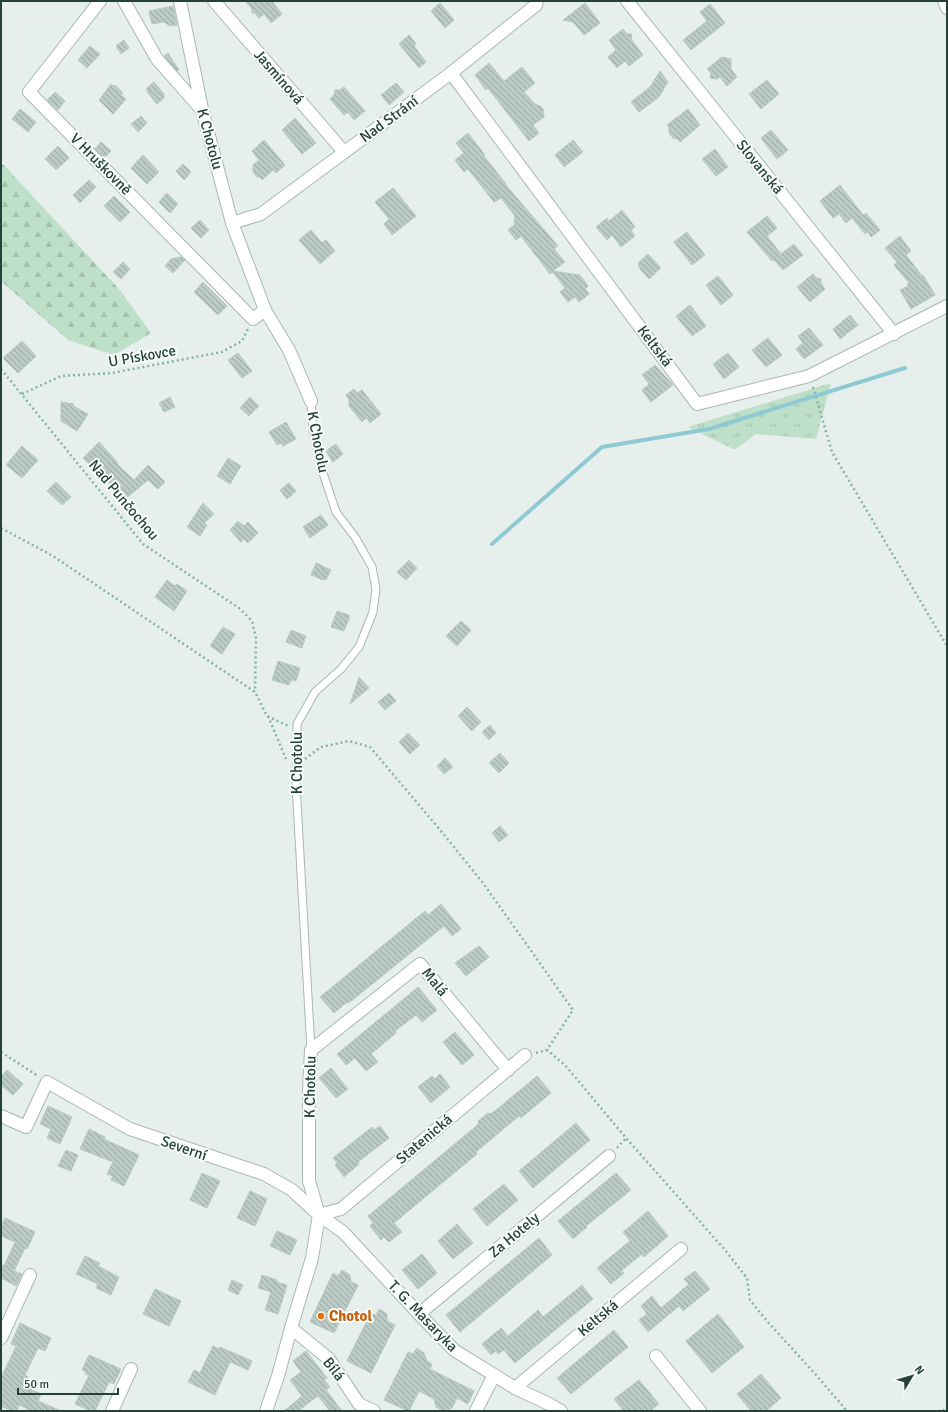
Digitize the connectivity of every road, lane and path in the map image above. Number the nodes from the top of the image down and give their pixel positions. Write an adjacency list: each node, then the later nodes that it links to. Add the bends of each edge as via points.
1 (100, 1): 15 (street, V Hruškovně, via 29,92)
2 (124, 1): 10 (street, via 157,59)
3 (180, 1): 10 (street, K Chotolu)
4 (214, 1): 11 (street, Jasmínová)
5 (627, 1): 16 (street, Slovanská)
6 (944, 1): 8 (street)
7 (538, 2): 9 (street, Nad Strání)
8 (947, 8)
9 (451, 73): 11 (street, Nad Strání); 18 (street, Keltská, via 697,404)
10 (202, 110): 12 (street, K Chotolu)
11 (344, 152): 12 (street, Nad Strání, via 261,214)
12 (232, 223): 14 (street, K Chotolu)
13 (947, 306): 16 (street, Keltská)
14 (265, 310): 15 (street); 20 (street, K Chotolu, via 289,350)
15 (253, 319): 19 (path, U Pískovce, via 242,341 222,352 112,373 61,376)
16 (894, 334): 18 (street, Keltská)
17 (1, 369): 19 (path, Nad Punčochou)
18 (809, 376): 22 (path, via 832,452)
19 (22, 394): 23 (path, Nad Punčochou, via 143,544 239,608 252,621 256,638)
20 (311, 401): 25 (lane, K Chotolu, via 313,431 336,512 355,537 372,567 376,589 373,612 359,647 341,669 315,692)
21 (1, 528): 23 (path, via 53,556)
22 (947, 646)
23 (255, 692): 24 (path)
24 (267, 716): 25 (path, via 286,725); 26 (path)
25 (297, 724): 27 (lane, K Chotolu)
26 (288, 764)
27 (297, 765): 28 (lane, K Chotolu); 52 (path, via 322,747 349,742 370,747 483,883 573,1010 547,1050 565,1065 725,1250 747,1278 750,1300)
28 (310, 1050): 31 (street, Malá, via 420,964); 35 (street, K Chotolu, via 309,1181)
29 (1, 1052): 32 (path)
30 (525, 1055): 31 (street, Statenická)
31 (508, 1070): 35 (street, Statenická, via 341,1208)
32 (47, 1082): 33 (street, via 26,1127); 35 (street, Severní, via 130,1129 264,1174 292,1190)
33 (1, 1116)
34 (609, 1156): 38 (street, Za Hotely)
35 (319, 1215): 38 (street, T. G. Masaryka, via 343,1232); 39 (street, K Chotolu, via 312,1258)
36 (682, 1249): 44 (street, Keltská)
37 (30, 1276): 40 (street)
38 (419, 1314): 43 (street, T. G. Masaryka, via 454,1350)
39 (291, 1328): 47 (street, K Chotolu); 48 (street, Bílá, via 329,1359 359,1404)
40 (1, 1338)
41 (656, 1356): 51 (street)
42 (131, 1369): 46 (street)
43 (494, 1375): 44 (street, T. G. Masaryka); 49 (street)
44 (515, 1388): 50 (street, T. G. Masaryka)
45 (947, 1407): 53 (path)
46 (112, 1411)
47 (266, 1411)
48 (374, 1411)
49 (476, 1411)
50 (561, 1411)
51 (700, 1411)
52 (847, 1411)
53 (943, 1411)

